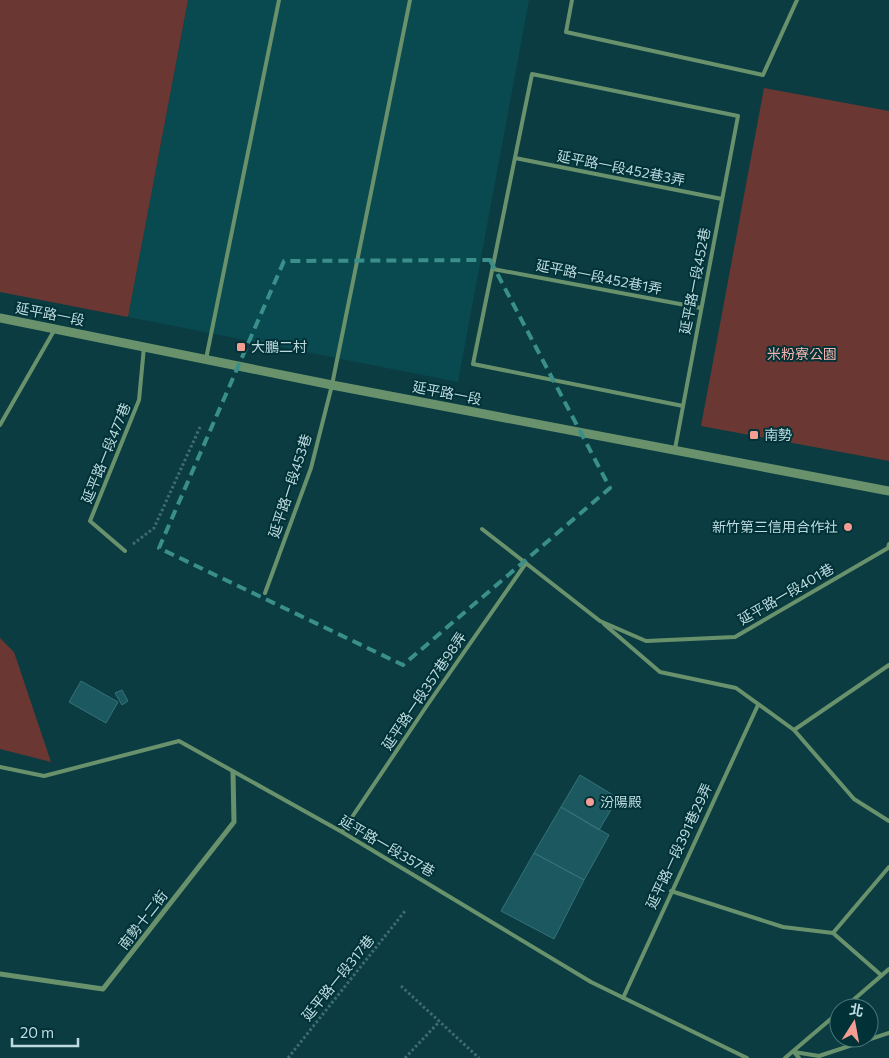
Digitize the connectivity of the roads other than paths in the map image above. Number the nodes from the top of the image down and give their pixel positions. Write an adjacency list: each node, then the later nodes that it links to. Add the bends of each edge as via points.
1 (279, 0): 12 (lane)
2 (410, 0): 13 (lane, 延平路一段453巷)
3 (572, 0): 4 (lane, via 566,32 764,75)
4 (797, 0)
5 (515, 158): 6 (lane, 延平路一段452巷3弄); 6 (lane, 延平路一段452巷, via 532,74 738,116); 7 (lane)
6 (722, 199): 8 (lane, 延平路一段452巷)
7 (493, 269): 8 (lane, 延平路一段452巷1弄); 14 (lane, via 474,364)
8 (701, 308): 14 (lane, 延平路一段452巷)
9 (0, 318): 10 (street, 延平路一段)
10 (55, 329): 11 (street, 延平路一段); 15 (lane)
11 (144, 347): 12 (street, 延平路一段); 20 (lane, 延平路一段477巷, via 140,400 90,521)
12 (206, 359): 13 (street, 延平路一段)
13 (332, 385): 16 (street, 延平路一段); 22 (lane, 延平路一段453巷, via 311,468)
14 (683, 406): 16 (lane, 延平路一段452巷)
15 (0, 426)
16 (674, 449): 17 (street, 延平路一段)
17 (889, 491)
18 (482, 529): 21 (lane, 延平路一段401巷)
19 (889, 544): 23 (lane, 延平路一段401巷, via 888,548 735,637 646,641)
20 (125, 551)
21 (526, 563): 23 (lane, 延平路一段401巷); 30 (lane, 延平路一段357巷98弄)
22 (265, 593)
23 (600, 621): 25 (lane, via 660,672 736,688)
24 (889, 666): 26 (lane)
25 (758, 705): 26 (lane); 32 (lane, 延平路一段391巷29弄)
26 (794, 730): 29 (lane, via 854,799)
27 (0, 767): 28 (lane, 延平路一段357巷, via 44,776 179,740)
28 (233, 772): 30 (lane, 延平路一段357巷); 35 (street, 南勢十二街, via 234,822 102,989)
29 (889, 821)
30 (342, 832): 37 (lane, 延平路一段357巷, via 591,982)
31 (889, 867): 33 (lane)
32 (671, 891): 33 (lane, via 783,927); 37 (lane, 延平路一段391巷29弄)
33 (833, 933): 36 (lane)
34 (889, 969): 36 (lane)
35 (0, 974)
36 (881, 975): 38 (lane)
37 (623, 998): 42 (lane, 延平路一段357巷)
38 (855, 998)
39 (829, 1021): 41 (lane)
40 (889, 1033): 41 (lane, via 820,1056)
41 (794, 1052): 43 (lane); 44 (lane)
42 (747, 1058)
43 (785, 1058)
44 (799, 1058)

